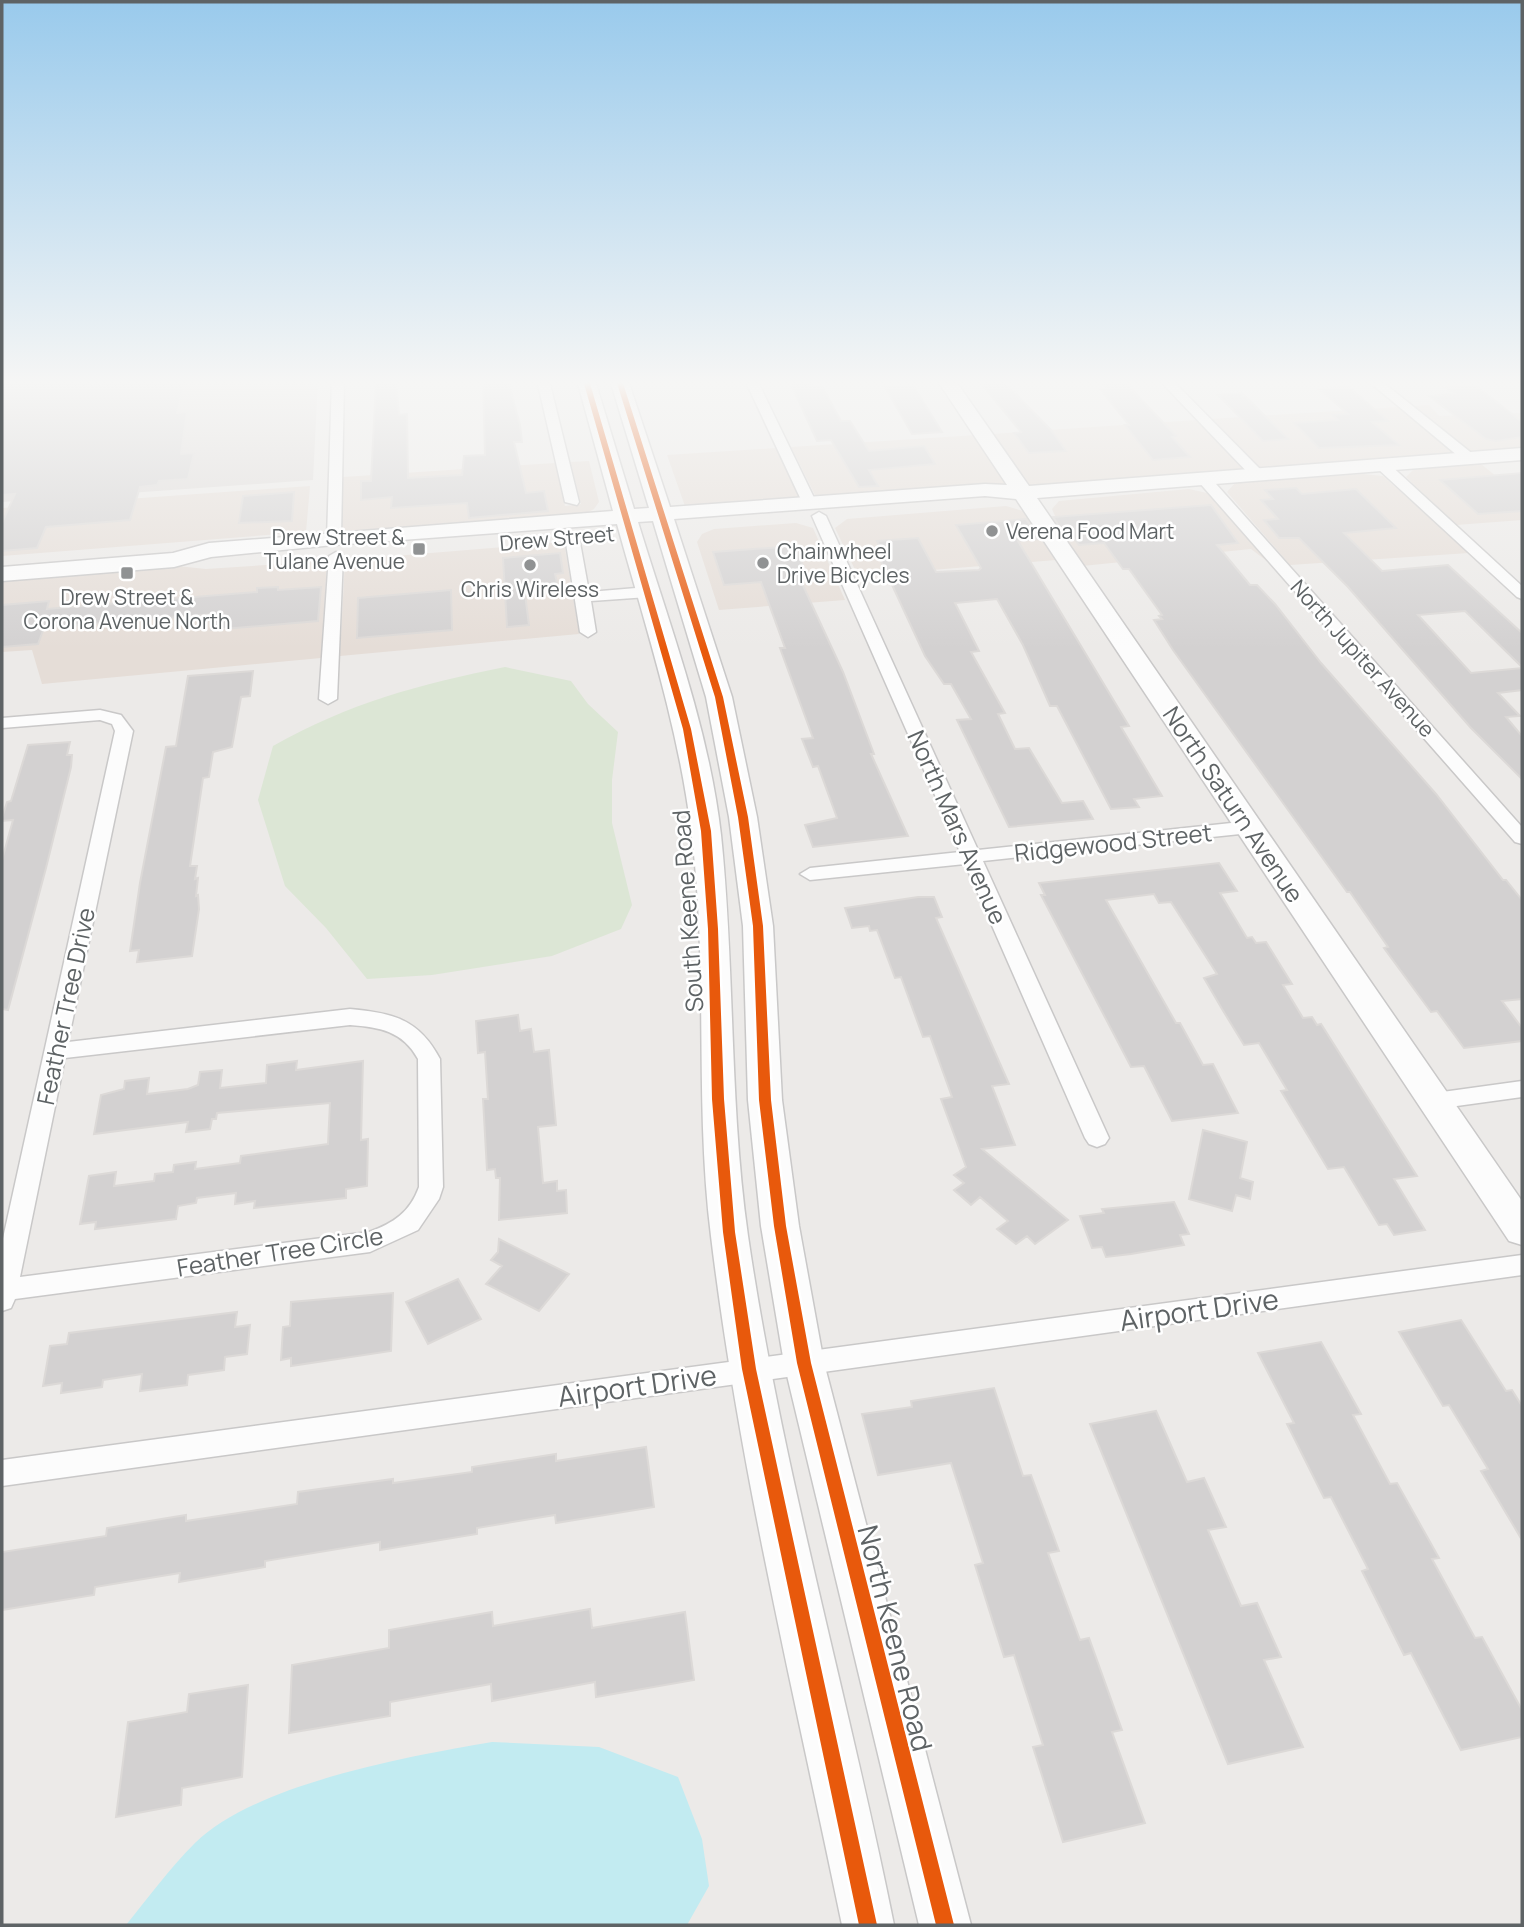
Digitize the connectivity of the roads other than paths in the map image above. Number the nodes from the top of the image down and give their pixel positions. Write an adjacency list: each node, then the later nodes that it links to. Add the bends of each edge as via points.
1 (336, 470): 18 (street)
2 (564, 470): 16 (street)
3 (599, 470): 16 (main road, via 607,502 600,512)
4 (626, 470): 17 (main road)
5 (637, 470): 17 (main road, South Keene Road)
6 (795, 470): 15 (street, North Mars Avenue)
7 (1008, 470): 13 (main road, North Saturn Avenue)
8 (1253, 470): 11 (street)
9 (1314, 470): 11 (main road)
10 (1387, 470): 21 (street)
11 (1257, 474): 12 (main road)
12 (1203, 478): 13 (main road); 27 (street, North Jupiter Avenue)
13 (1024, 493): 14 (main road, via 985,490); 15 (main road, via 992,502); 26 (main road, North Saturn Avenue)
14 (862, 500): 15 (main road); 17 (main road, via 813,509)
15 (815, 510): 17 (main road); 17 (main road, via 706,525); 28 (street, North Mars Avenue)
16 (576, 519): 17 (main road, Drew Street); 18 (main road, Drew Street); 22 (street)
17 (647, 523): 18 (main road); 20 (main road, South Keene Road); 37 (main road, South Keene Road, via 719,697 745,831 758,926 765,1100 780,1226)
18 (335, 547): 19 (main road, Drew Street, via 207,565 174,560); 24 (street)
19 (2, 573)
20 (648, 592): 22 (street); 38 (main road, South Keene Road, via 687,729 706,831 719,1113 729,1232)
21 (1522, 594)
22 (582, 597): 23 (street)
23 (588, 632)
24 (328, 699)
25 (2, 723): 30 (street, Feather Tree Drive, via 84,715 113,717 124,731)
26 (1250, 827): 28 (street, Ridgewood Street); 32 (main road, North Saturn Avenue)
27 (1522, 838)
28 (971, 857): 29 (street, Ridgewood Street); 33 (street, North Mars Avenue)
29 (810, 874)
30 (55, 1051): 36 (street, Feather Tree Drive); 36 (street, Feather Tree Circle, via 350,1017 379,1018 405,1027 429,1059 431,1187 413,1223 370,1242)
31 (1522, 1089): 32 (street)
32 (1435, 1101): 34 (main road, North Saturn Avenue)
33 (1097, 1138)
34 (1522, 1230)
35 (1522, 1265): 37 (street, Airport Drive)
36 (3, 1295)
37 (804, 1363): 38 (street, Airport Drive); 41 (main road, North Keene Road)
38 (749, 1369): 39 (street, Airport Drive); 40 (main road)
39 (2, 1474)
40 (868, 1925)
41 (945, 1925)

